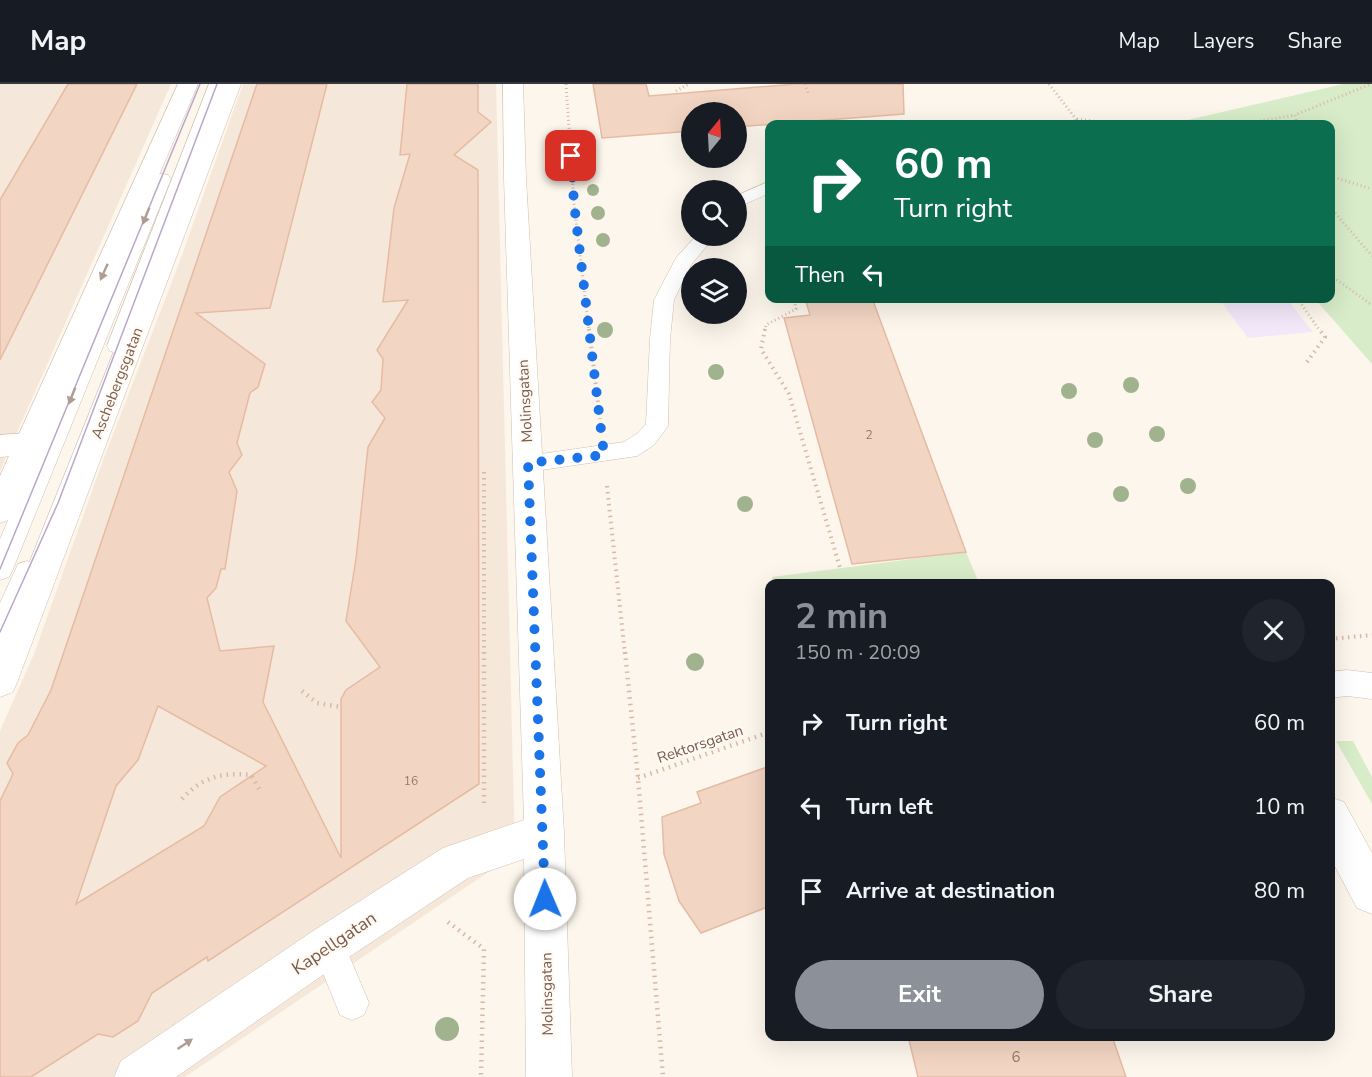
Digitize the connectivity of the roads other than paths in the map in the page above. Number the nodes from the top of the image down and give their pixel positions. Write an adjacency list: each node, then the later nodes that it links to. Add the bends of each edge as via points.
1 (188, 84): 9 (street, one-way to 9)
2 (200, 84): 12 (lane, one-way to 12)
3 (217, 84): 13 (lane, via 58,503)
4 (231, 84): 14 (street, Aschebergsgatan)
5 (513, 84): 10 (street, Molinsgatan)
6 (765, 188): 7 (lane)
7 (747, 198)
8 (697, 246): 10 (lane, via 683,262 664,300 657,426 630,450)
9 (14, 445): 11 (street)
10 (528, 463): 18 (street, Molinsgatan)
11 (0, 510)
12 (0, 569)
13 (0, 632)
14 (0, 680)
15 (1335, 685): 16 (lane)
16 (1372, 686)
17 (1335, 825): 19 (street)
18 (544, 832): 20 (street, Kapellgatan, via 456,862); 23 (street, Molinsgatan)
19 (1372, 893)
20 (328, 946): 21 (lane); 22 (street, Kapellgatan, one-way to 20)
21 (352, 1003)
22 (137, 1077)
23 (549, 1077)

